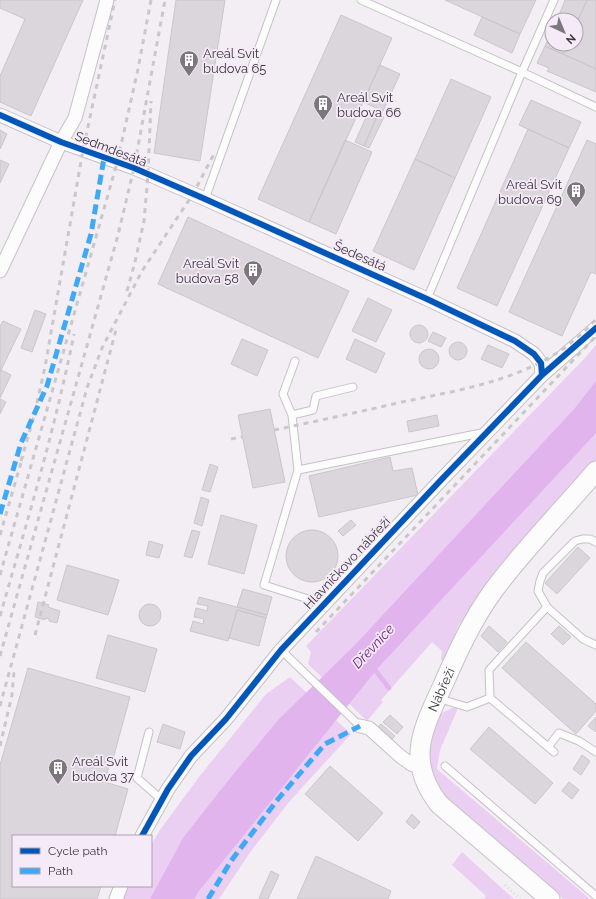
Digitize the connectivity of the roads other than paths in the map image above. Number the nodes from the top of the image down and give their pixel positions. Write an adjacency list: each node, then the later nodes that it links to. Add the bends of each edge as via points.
1 (107, 0): 8 (street, Sedmdesátá, via 76,118)
2 (276, 0): 10 (lane)
3 (362, 0): 5 (lane)
4 (554, 0): 5 (lane)
5 (522, 72): 6 (lane); 12 (lane)
6 (596, 107)
7 (0, 115): 8 (street)
8 (61, 142): 9 (street, Sedmdesátá); 11 (street, Sedmdesátá)
9 (152, 176): 10 (street, Šedesátá)
10 (205, 199): 12 (street, Šedesátá)
11 (0, 271)
12 (427, 299): 15 (street, Šedesátá, via 515,341 534,354 541,363)
13 (596, 328): 15 (street, Hlavničkovo nábřeží)
14 (295, 361): 17 (lane, via 283,394)
15 (542, 375): 18 (street, Hlavničkovo nábřeží)
16 (353, 386): 17 (lane, via 316,396 313,410)
17 (292, 415): 19 (lane)
18 (488, 431): 19 (lane); 22 (street, Hlavničkovo nábřeží)
19 (298, 470): 22 (lane, via 264,585)
20 (596, 471): 26 (street, Nábřeží, via 493,591 459,649)
21 (596, 542): 23 (lane, via 590,539 575,541 543,573 538,591)
22 (324, 604): 25 (street, Hlavničkovo nábřeží)
23 (547, 607): 24 (lane, via 583,639); 27 (lane, via 489,670)
24 (596, 645)
25 (281, 650): 28 (lane); 33 (street, Hlavničkovo nábřeží, via 226,719 190,756)
26 (437, 698): 27 (lane, via 467,707); 32 (street, Nábřeží, via 421,738)
27 (490, 698): 30 (lane, via 551,750 559,733)
28 (360, 726): 32 (street, via 370,728 400,756)
29 (149, 732): 33 (lane, via 137,778)
30 (596, 752)
31 (445, 766): 36 (lane)
32 (421, 768): 38 (street, Nábřeží, via 426,784 439,804)
33 (162, 800): 34 (street, Hlavničkovo nábřeží)
34 (143, 835)
35 (121, 887): 37 (street)
36 (596, 896)
37 (116, 899)
38 (550, 899)

